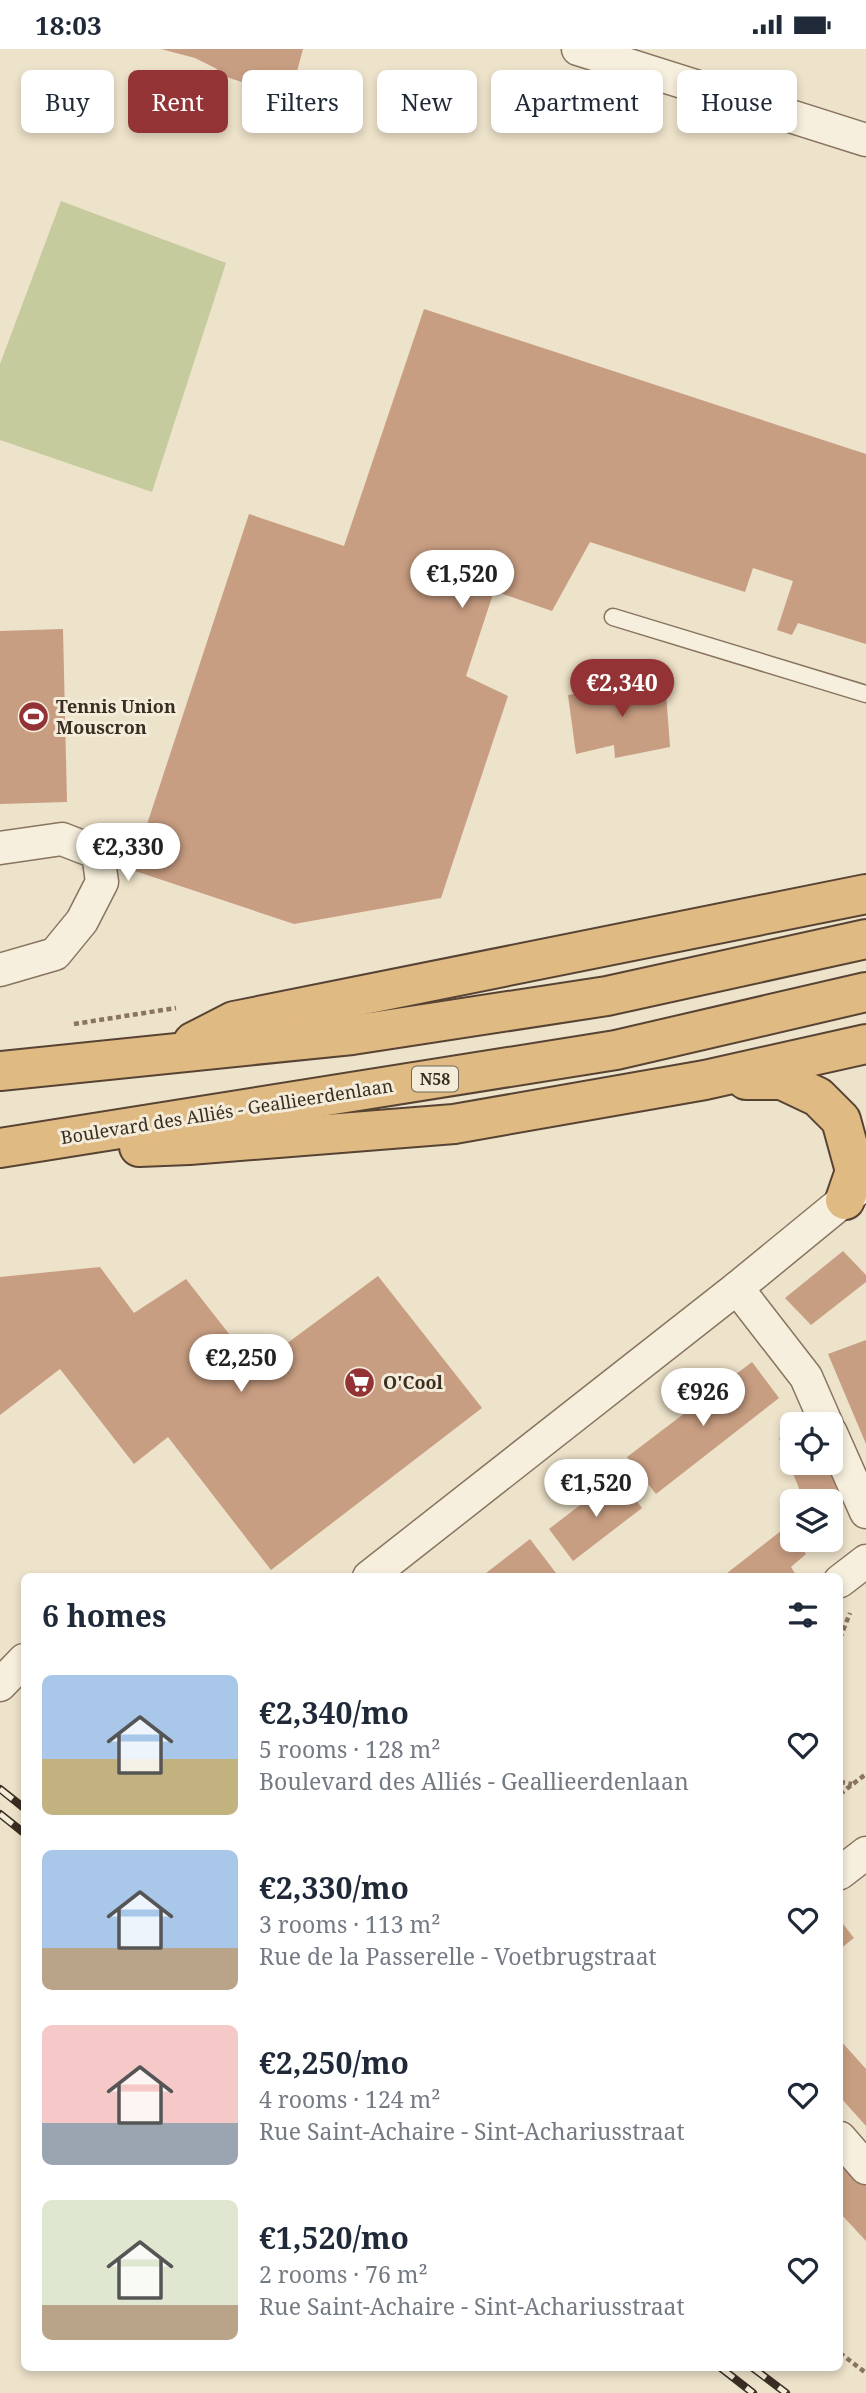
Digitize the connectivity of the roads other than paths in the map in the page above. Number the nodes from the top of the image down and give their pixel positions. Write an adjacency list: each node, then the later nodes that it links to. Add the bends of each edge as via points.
1 (578, 49): 2 (street)
2 (866, 141)
3 (613, 617): 4 (lane)
4 (866, 694)
5 (0, 848): 8 (street, via 62,839 97,853 102,882 82,921 55,954)
6 (866, 894): 11 (highway, via 234,1021)
7 (866, 939): 11 (highway, via 607,996 352,1035)
8 (0, 970)
9 (866, 992): 14 (highway, Boulevard des Alliés - Geallieerdenlaan / N58, via 616,1050)
10 (866, 1044): 13 (highway)
11 (164, 1056): 12 (highway)
12 (0, 1072)
13 (705, 1080): 14 (highway, via 454,1124 189,1145); 15 (highway, via 782,1080 818,1097 841,1120)
14 (0, 1150)
15 (856, 1191): 16 (street)
16 (737, 1288): 17 (street, via 806,1377); 21 (street)
17 (821, 1412)
18 (843, 1460): 19 (street)
19 (866, 1512)
20 (866, 1561): 22 (street)
21 (374, 1573)
22 (843, 1579)
23 (21, 1663): 24 (street)
24 (0, 1685)
25 (866, 1853): 26 (street)
26 (843, 1871)
27 (843, 2141): 28 (street)
28 (866, 2168)

